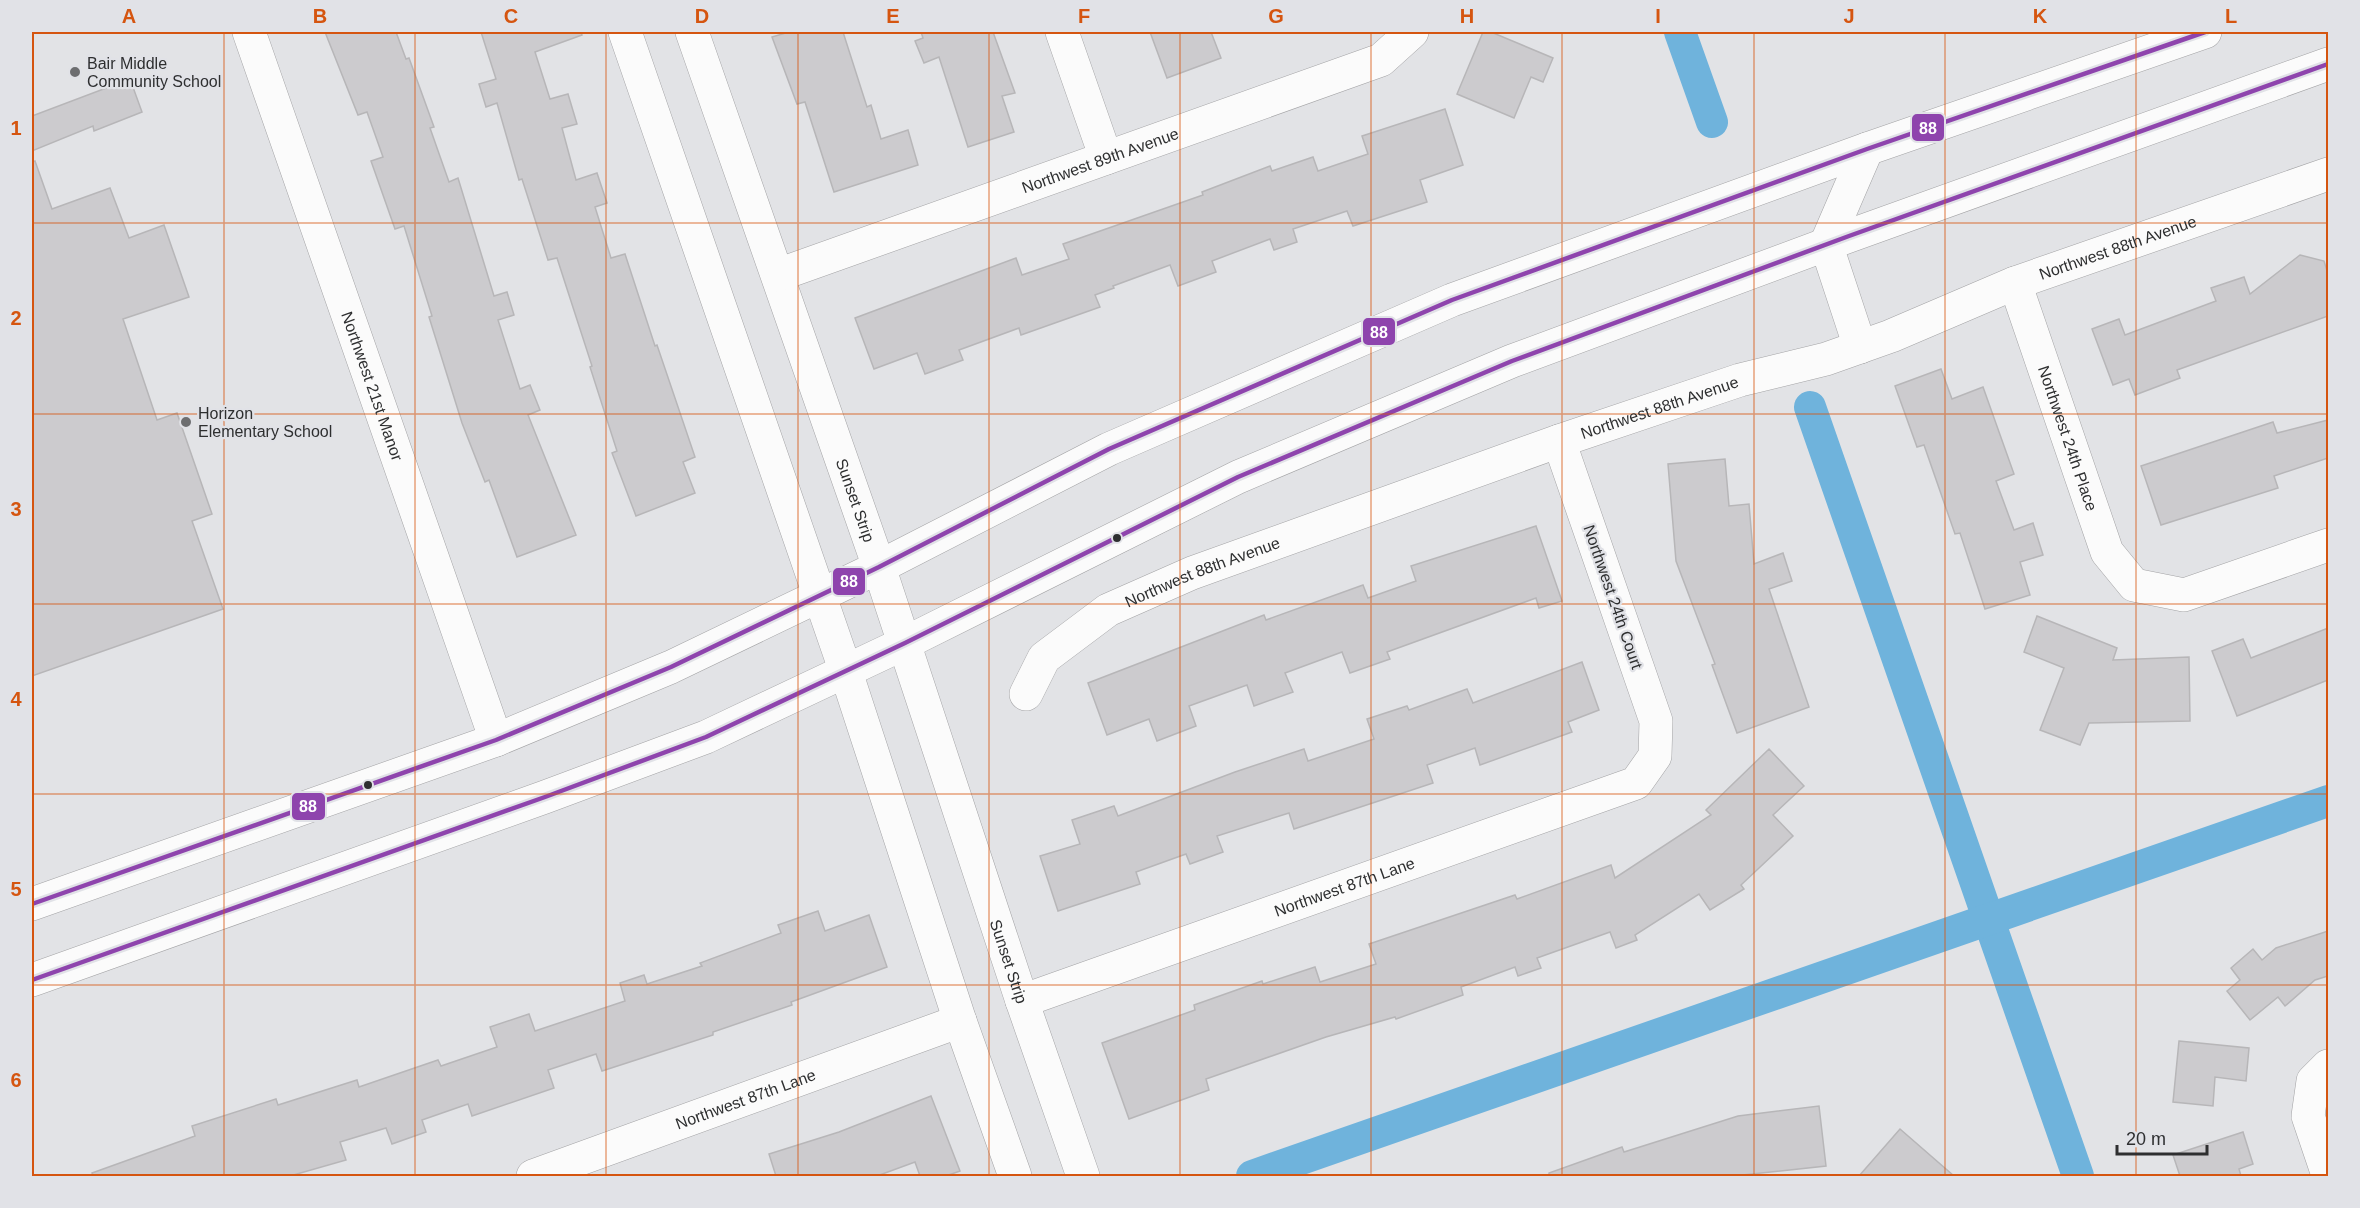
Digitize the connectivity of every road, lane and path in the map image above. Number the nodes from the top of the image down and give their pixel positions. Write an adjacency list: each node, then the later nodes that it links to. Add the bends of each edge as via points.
1 (249, 32): 22 (street, Northwest 21st Manor)
2 (625, 32): 18 (street)
3 (692, 32): 12 (street, Sunset Strip)
4 (1062, 32): 9 (street)
5 (1412, 32): 9 (street, Northwest 89th Avenue, via 1381,60)
6 (2205, 32): 8 (street)
7 (2328, 64): 11 (street)
8 (1867, 149): 11 (street); 17 (street, via 1452,300 1109,449)
9 (1106, 158): 12 (street, Northwest 89th Avenue)
10 (2328, 174): 13 (street, Northwest 88th Avenue)
11 (1826, 244): 14 (street); 19 (street, via 1512,361 1238,477)
12 (778, 275): 17 (street, Sunset Strip)
13 (2015, 283): 14 (street, Northwest 88th Avenue); 16 (street, Northwest 24th Place, via 2107,552 2134,585 2184,595)
14 (1860, 347): 15 (street, Northwest 88th Avenue, via 1740,381)
15 (1559, 441): 21 (street, Northwest 88th Avenue, via 1192,573 1108,610 1044,658); 23 (street, Northwest 24th Court, via 1656,721)
16 (2328, 546)
17 (879, 567): 18 (street); 19 (street, Sunset Strip)
18 (820, 596): 20 (street); 22 (street, via 670,668)
19 (905, 644): 20 (street); 26 (street, Sunset Strip)
20 (846, 672): 25 (street, via 706,737); 27 (street)
21 (1026, 694)
22 (496, 740): 24 (street)
23 (1655, 756): 26 (street, Northwest 87th Lane, via 1636,783)
24 (32, 904)
25 (32, 980)
26 (1022, 1001): 32 (street, Sunset Strip)
27 (960, 1021): 30 (street, Northwest 87th Lane); 31 (street)
28 (2321, 1073): 29 (street, via 2308,1116)
29 (2328, 1175)
30 (533, 1176)
31 (1016, 1176)
32 (1083, 1176)

